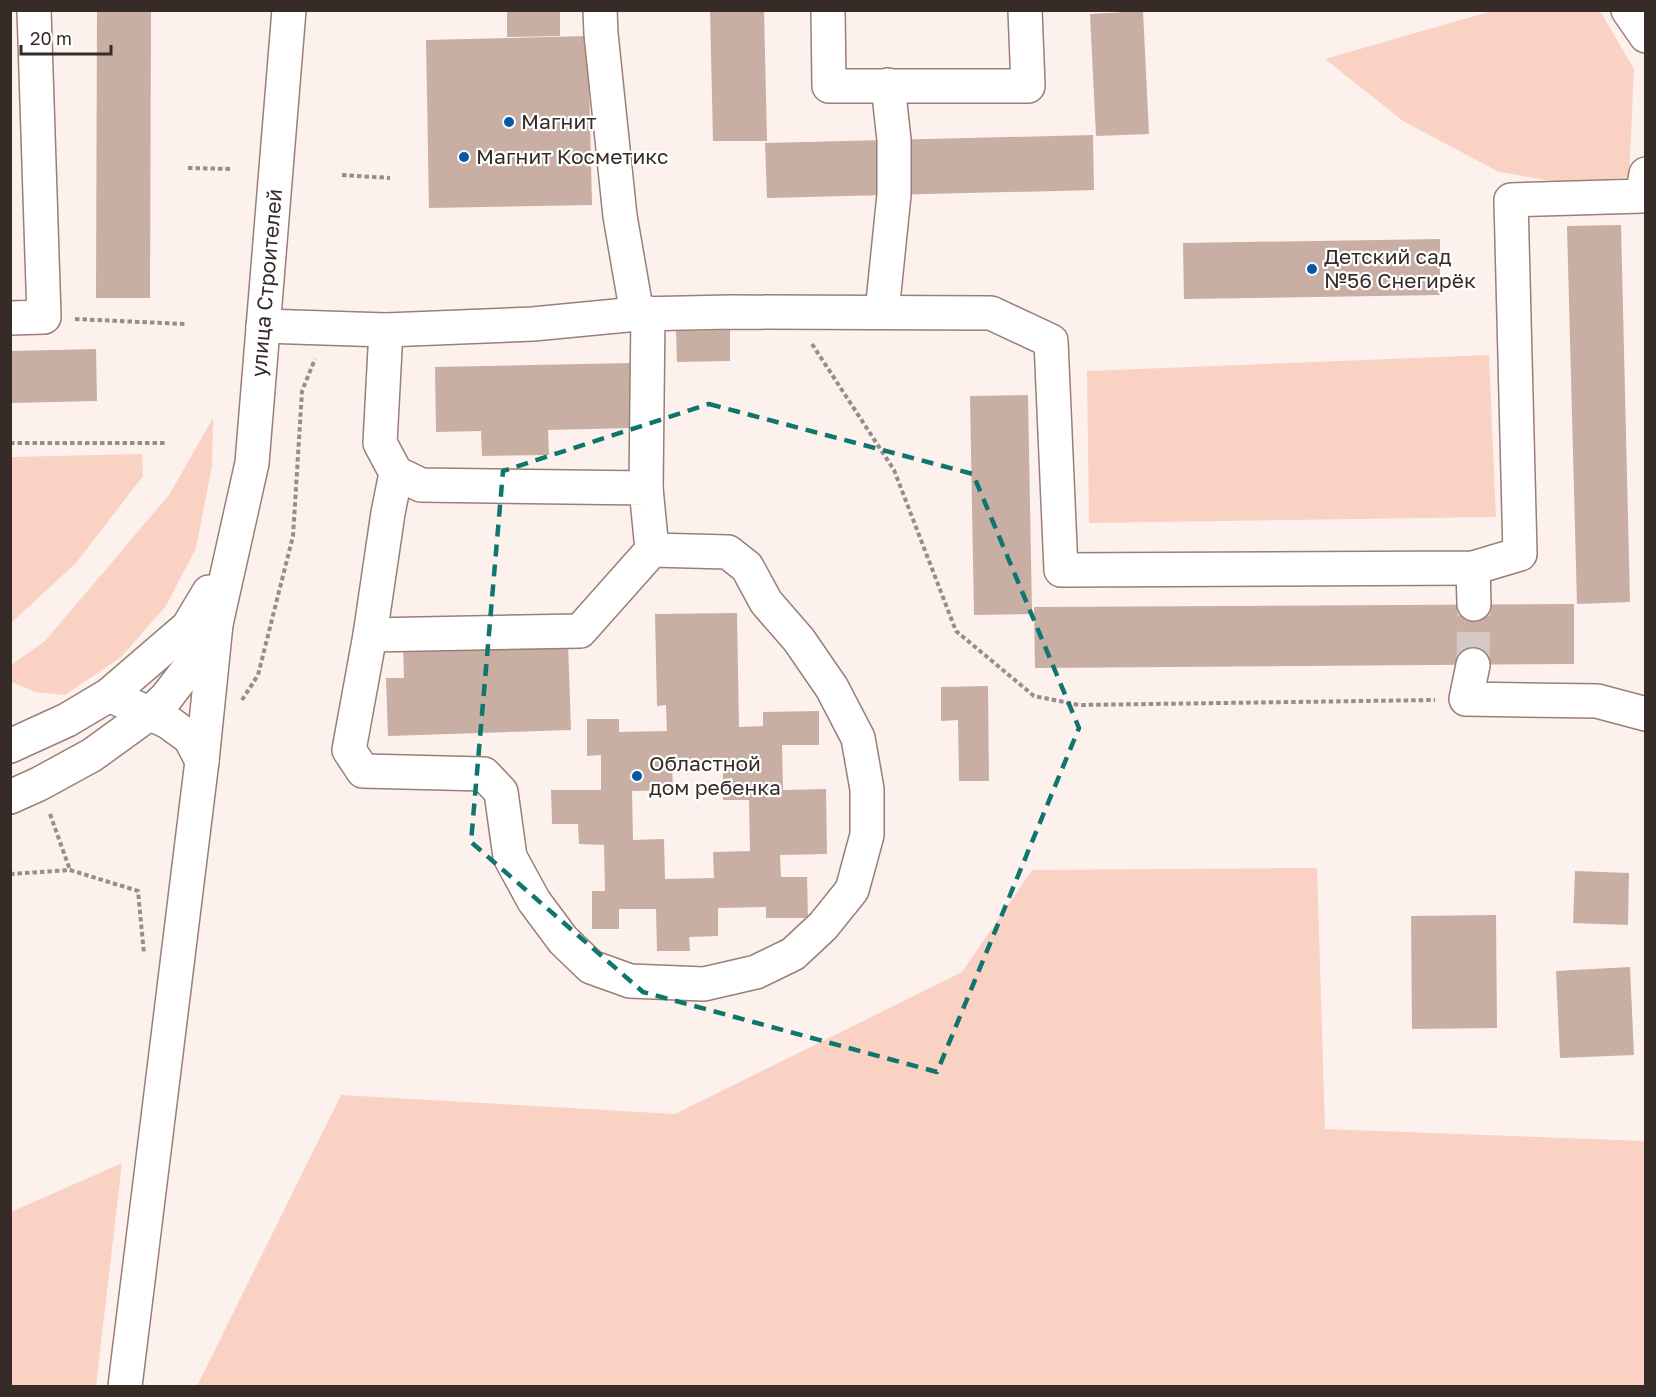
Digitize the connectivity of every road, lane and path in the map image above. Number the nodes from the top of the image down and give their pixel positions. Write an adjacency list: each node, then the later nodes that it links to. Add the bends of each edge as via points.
1 (34, 10): 17 (main road)
2 (289, 10): 19 (main road, улица Строителей)
3 (828, 10): 8 (main road, via 830,86)
4 (1025, 10): 8 (main road, via 1029,86)
5 (1628, 10): 7 (main road)
6 (606, 18): 15 (main road, via 620,216)
7 (1646, 36)
8 (888, 85): 14 (main road, via 894,195)
9 (188, 168): 10 (path)
10 (233, 169)
11 (1646, 174): 28 (main road, via 1642,196 1511,200 1520,554)
12 (342, 175): 13 (path)
13 (390, 178)
14 (882, 312): 15 (main road); 28 (main road, via 991,313 1051,340 1061,570)
15 (642, 314): 21 (main road, via 533,324); 25 (main road)
16 (10, 318): 17 (main road)
17 (44, 318): 18 (path)
18 (185, 324)
19 (263, 326): 20 (main road); 27 (main road, улица Строителей, via 252,463)
20 (328, 328): 21 (main road); 34 (path, via 302,391 294,536 258,675)
21 (386, 330): 24 (main road, via 380,443)
22 (10, 443): 23 (path)
23 (165, 443)
24 (396, 473): 25 (main road, via 421,485); 31 (main road)
25 (646, 488): 26 (main road)
26 (652, 550): 31 (main road, via 580,631); 31 (main road, via 728,552 747,567 766,602 799,640 832,688 858,738 867,789 867,835 852,890 824,926 793,954 756,972 704,984 630,981 591,967 563,940 514,866 501,792 484,774 363,771 349,750)
27 (231, 554): 30 (main road, улица Строителей); 33 (main road, улица Строителей, via 188,627)
28 (1473, 568): 29 (main road)
29 (1474, 604)
30 (216, 624): 35 (main road, улица Строителей, via 193,663); 38 (main road)
31 (370, 635)
32 (1473, 665): 36 (main road, via 1466,699 1597,701)
33 (109, 695): 35 (main road); 37 (main road, улица Строителей)
34 (239, 704)
35 (150, 713): 38 (main road, via 190,738); 39 (main road, улица Строителей, via 92,755)
36 (1646, 714)
37 (10, 746)
38 (202, 760): 41 (main road)
39 (10, 797)
40 (10, 874): 41 (path, via 70,870 138,891 146,970)
41 (177, 963): 42 (main road)
42 (125, 1386)

